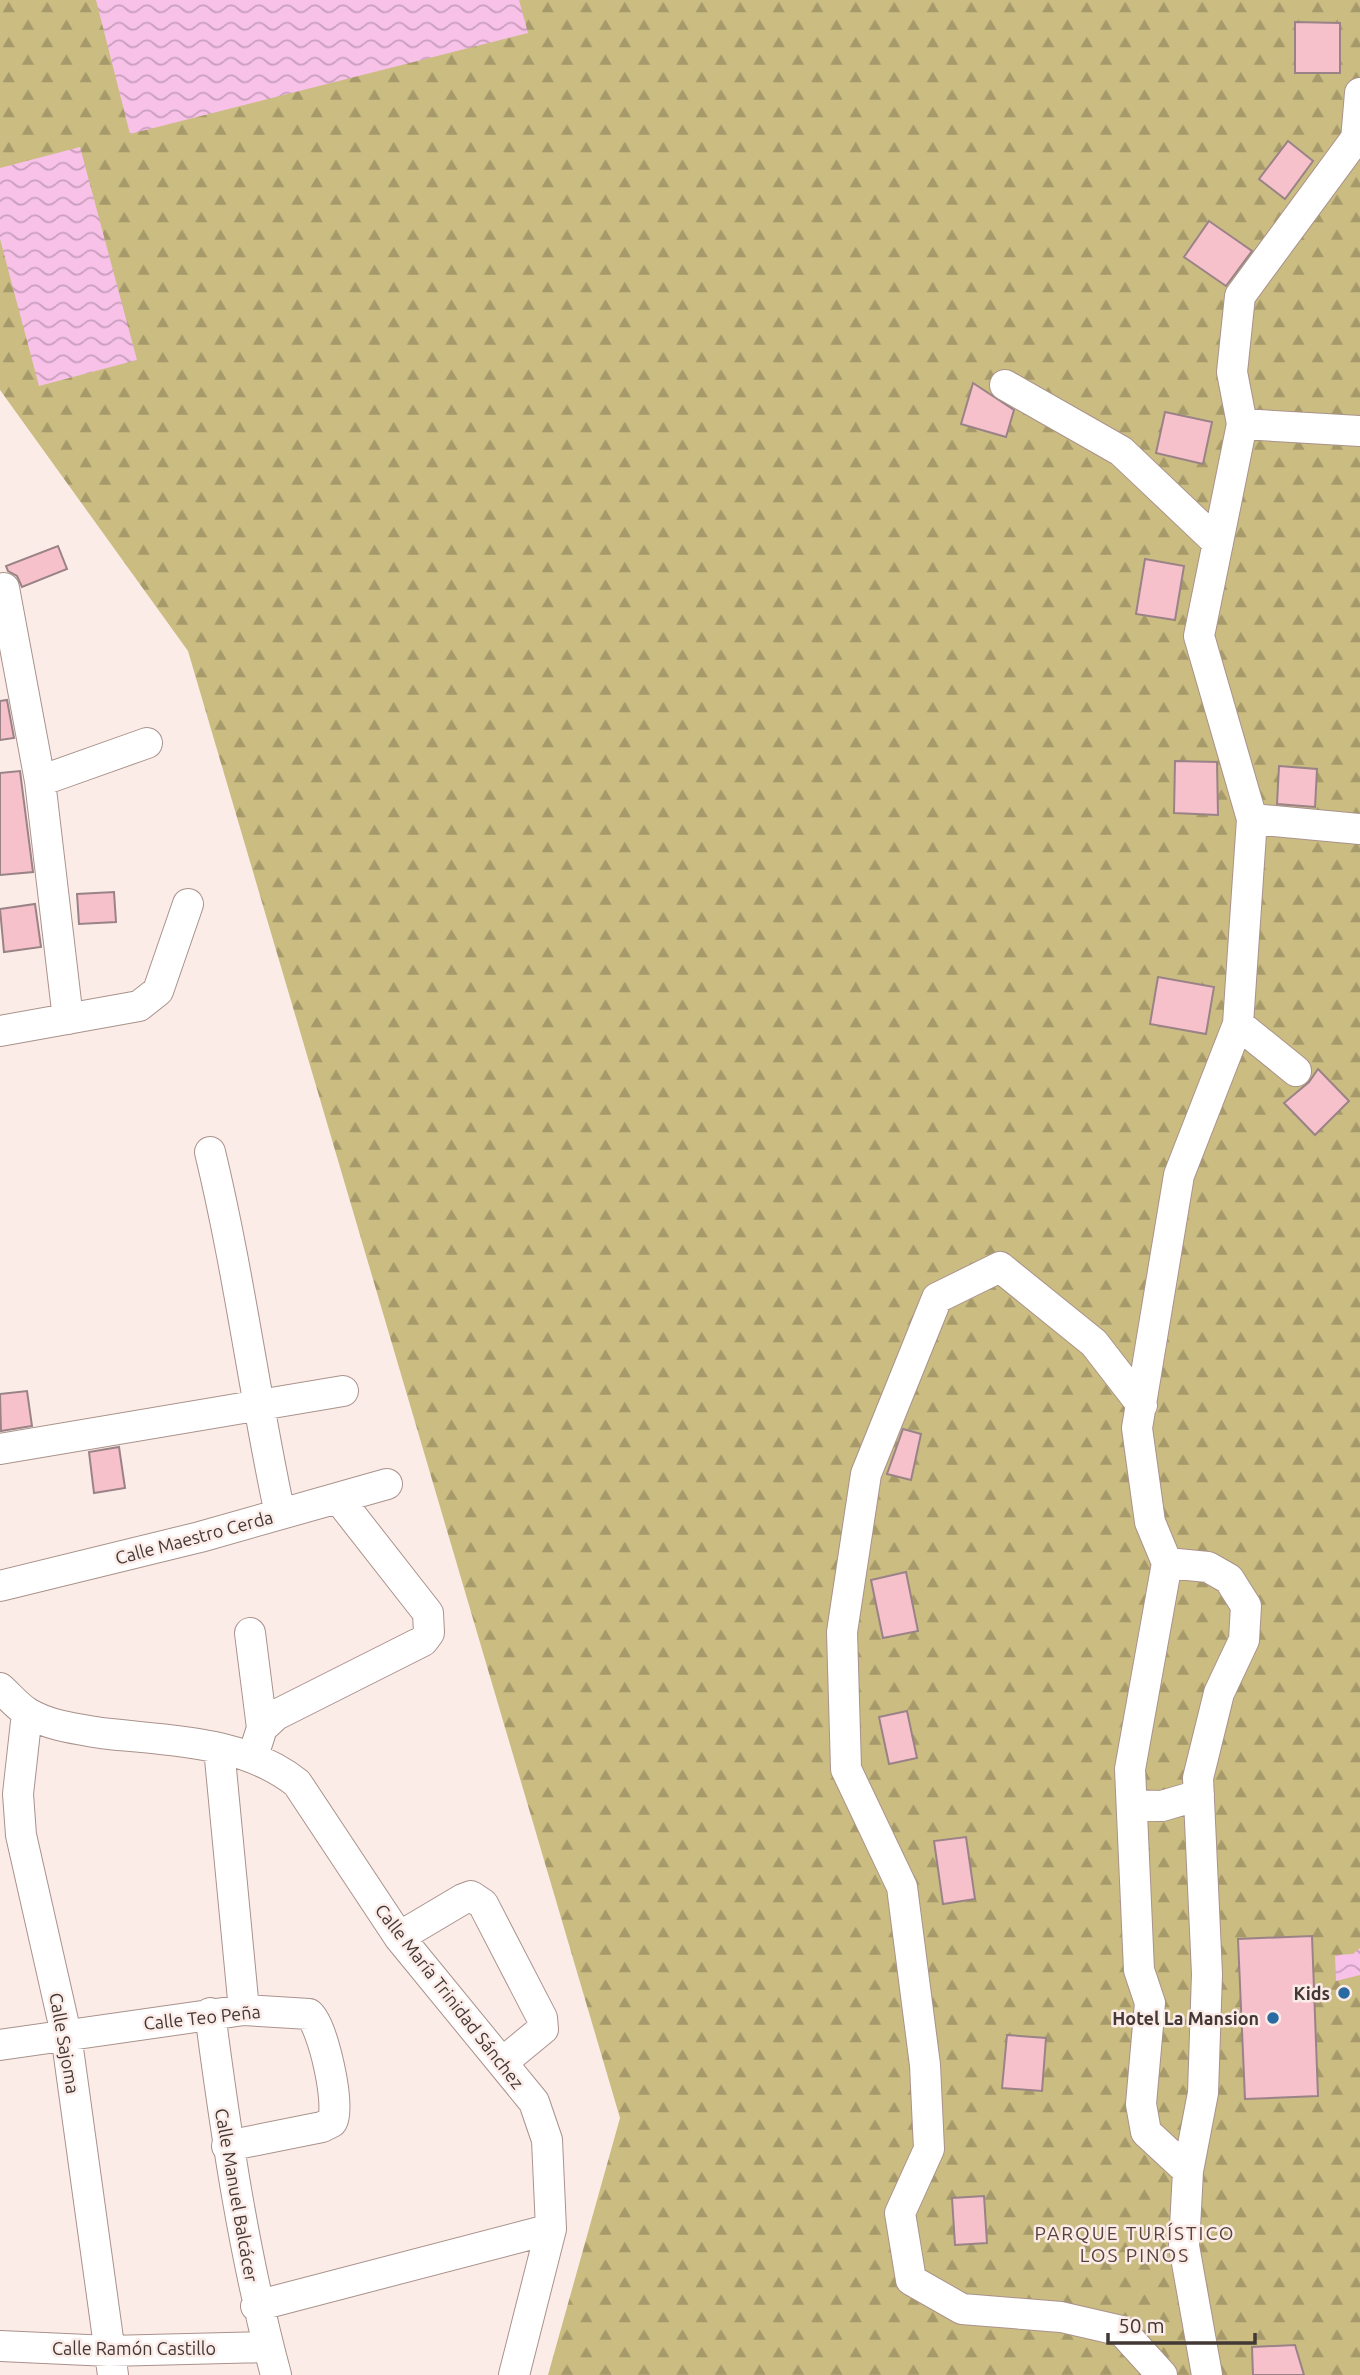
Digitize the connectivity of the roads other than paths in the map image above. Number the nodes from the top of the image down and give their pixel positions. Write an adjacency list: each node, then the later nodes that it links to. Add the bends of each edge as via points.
1 (1360, 93): 2 (street)
2 (1358, 137): 4 (street, via 1240,296 1232,372)
3 (1005, 385): 6 (street, via 1121,450)
4 (1242, 424): 5 (street); 6 (street)
5 (1360, 431)
6 (1218, 543): 10 (street, via 1199,636)
7 (4, 588): 9 (street)
8 (146, 743): 9 (street)
9 (40, 781): 13 (street)
10 (1252, 819): 11 (street); 14 (street)
11 (1360, 829)
12 (188, 904): 13 (street, via 158,991 150,1000)
13 (68, 1019): 15 (street)
14 (1238, 1024): 16 (street); 20 (street, via 1179,1175)
15 (0, 1031)
16 (1296, 1071)
17 (210, 1152): 19 (street, via 243,1299)
18 (343, 1391): 19 (street)
19 (257, 1404): 21 (street); 24 (street)
20 (1142, 1405): 25 (street, via 1137,1428 1150,1522); 50 (street, via 1094,1343 1000,1267 937,1298 866,1474 842,1632 846,1769 902,1887 925,2065 929,2149 900,2213 911,2280 962,2309 1061,2317 1122,2331)
21 (0, 1449)
22 (387, 1484): 23 (street, Calle Maestro Cerda)
23 (338, 1498): 24 (street, Calle Maestro Cerda); 30 (street, via 428,1613 429,1633 423,1642 291,1705)
24 (280, 1514): 26 (street, Calle Maestro Cerda)
25 (1167, 1563): 33 (street, via 1208,1567 1229,1579 1246,1606 1244,1640 1219,1693 1198,1778); 34 (street, via 1130,1769)
26 (0, 1586)
27 (250, 1633): 30 (street)
28 (0, 1688): 29 (street, Calle María Trinidad Sánchez)
29 (27, 1713): 31 (street, Calle María Trinidad Sánchez, via 79,1730); 35 (street, Calle Sajoma)
30 (262, 1728): 32 (street)
31 (219, 1748): 32 (street, Calle María Trinidad Sánchez); 37 (street)
32 (253, 1756): 36 (street, Calle María Trinidad Sánchez, via 276,1766 297,1783)
33 (1199, 1795): 34 (street, via 1162,1806); 43 (street, via 1207,1974 1203,2093)
34 (1132, 1805): 43 (street, via 1139,1970 1150,2003 1141,2104 1146,2132)
35 (10, 1837): 39 (street, Calle Sajoma)
36 (399, 1937): 41 (street, Calle María Trinidad Sánchez); 41 (street, via 463,1899 471,1896 483,1904 542,2018 538,2035)
37 (244, 2010): 38 (street, Calle Teo Peña); 42 (street, Calle Teo Peña, via 300,2011 316,2020 336,2115 322,2127)
38 (210, 2013): 39 (street, Calle Teo Peña); 42 (street, Calle Manuel Balcácer)
39 (66, 2034): 40 (street, Calle Teo Peña); 48 (street, Calle Sajoma)
40 (0, 2045)
41 (503, 2062): 44 (street, Calle María Trinidad Sánchez, via 534,2102 547,2140)
42 (227, 2146): 45 (street, Calle Manuel Balcácer)
43 (1188, 2171): 51 (street, via 1184,2246)
44 (551, 2229): 45 (street); 49 (street, Calle María Trinidad Sánchez)
45 (256, 2305): 47 (street, Calle Manuel Balcácer)
46 (0, 2346): 48 (street, Calle Ramón Castillo)
47 (272, 2361): 48 (street, Calle Ramón Castillo)
48 (111, 2363)
49 (514, 2375)
50 (1162, 2375)
51 (1207, 2375)

